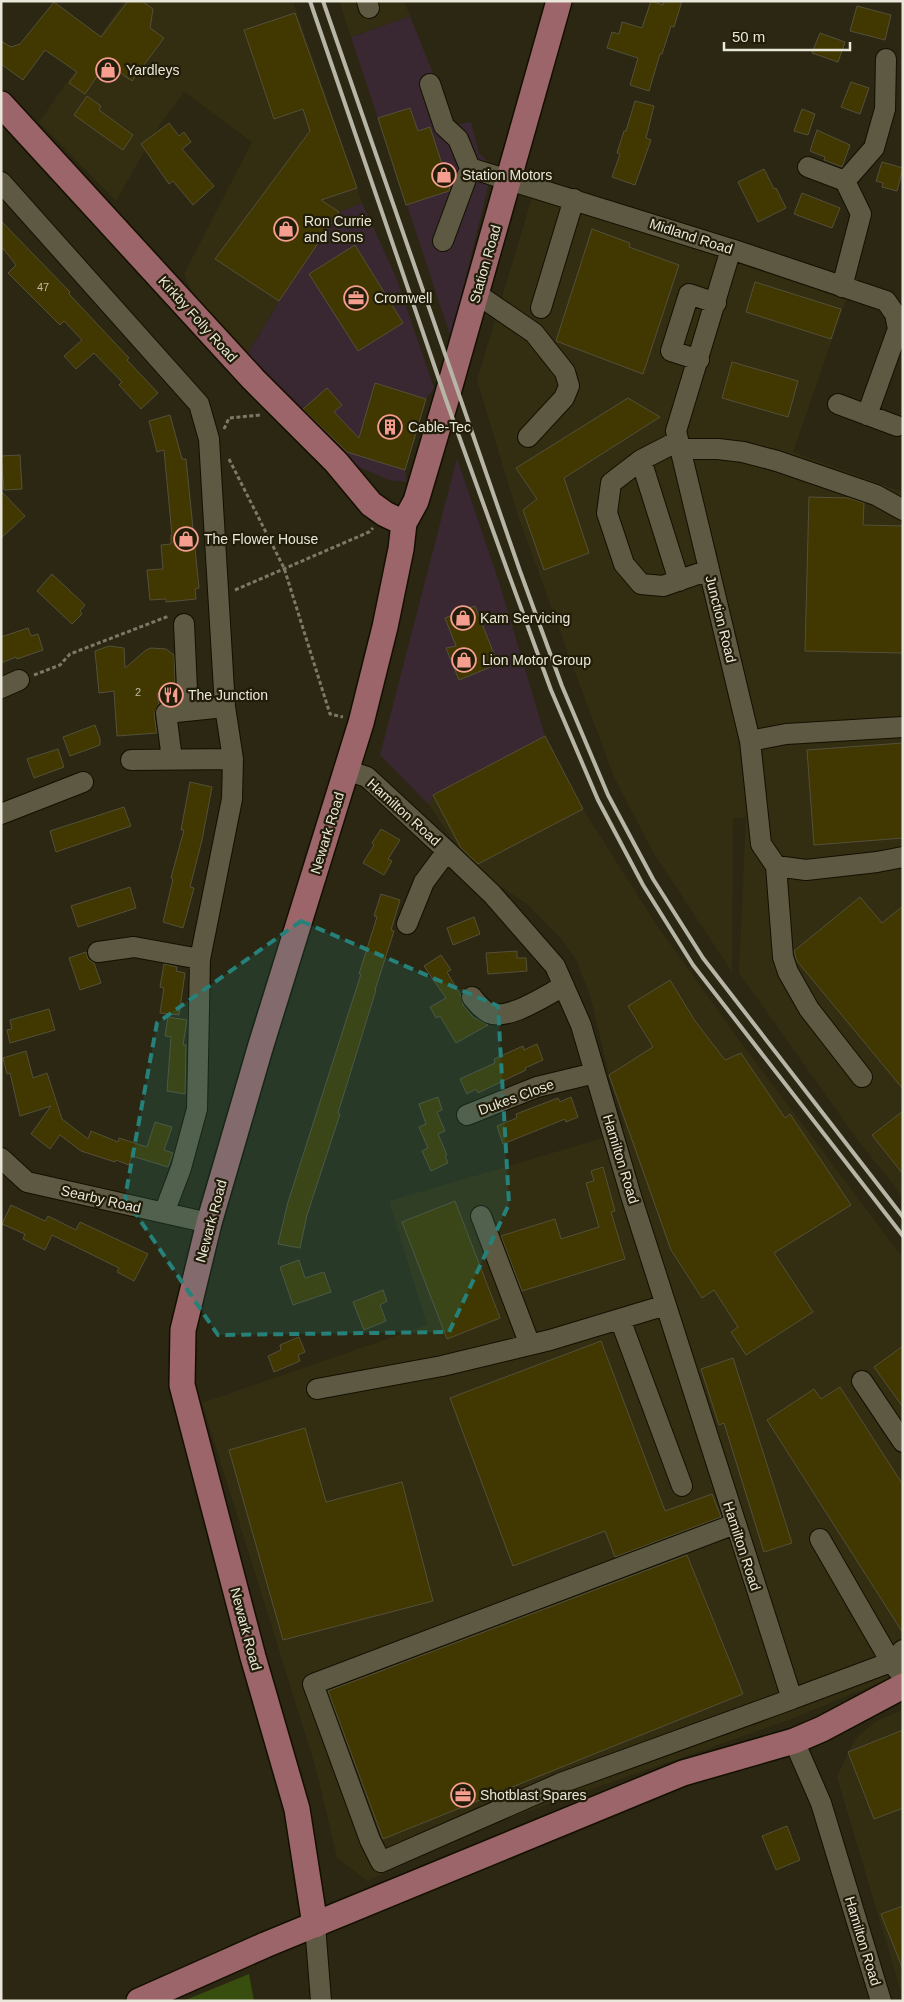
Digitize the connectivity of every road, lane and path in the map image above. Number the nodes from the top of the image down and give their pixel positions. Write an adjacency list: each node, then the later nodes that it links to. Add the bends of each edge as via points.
1 (559, 1): 7 (main road, Station Road)
2 (886, 59): 8 (street, via 885,108 874,148)
3 (430, 84): 6 (street, via 444,126 458,139)
4 (1, 104): 27 (main road, Kirkby Folly Road, via 252,379 336,462 371,504)
5 (808, 167): 8 (street)
6 (470, 168): 7 (street, Midland Road); 11 (street)
7 (509, 179): 10 (street, Midland Road); 14 (main road, Station Road)
8 (844, 181): 13 (street, via 861,214)
9 (1, 182): 23 (street, via 199,404)
10 (574, 199): 12 (street, Midland Road); 16 (street)
11 (443, 241)
12 (731, 249): 13 (street, Midland Road); 15 (street, Junction Road)
13 (842, 287): 20 (street, Midland Road, via 886,301 895,314 898,329)
14 (477, 294): 22 (street, via 534,333 565,372 569,386 564,398); 27 (main road, Station Road, via 416,501)
15 (716, 303): 17 (street, Junction Road); 17 (street, via 689,294 671,351)
16 (541, 308)
17 (699, 360): 24 (street, Junction Road, via 676,431)
18 (838, 404): 20 (street)
19 (265, 415): 23 (path, via 229,418)
20 (867, 415): 21 (street)
21 (897, 426)
22 (528, 437)
23 (215, 438): 28 (path); 31 (street)
24 (679, 445): 25 (street); 26 (street, via 743,452 768,459 876,495); 29 (street, Junction Road)
25 (641, 460): 30 (street); 30 (street, via 611,483 607,514 624,564 640,584 663,586)
26 (903, 510)
27 (394, 519): 28 (path); 36 (main road, Newark Road, via 401,549)
28 (284, 568): 31 (path); 36 (path, via 330,714)
29 (709, 570): 30 (street); 38 (street, Junction Road)
30 (679, 580)
31 (219, 597): 34 (street)
32 (178, 619): 33 (path, via 70,654 60,664); 35 (street)
33 (10, 684)
34 (225, 707): 35 (street); 40 (street)
35 (188, 711): 39 (street, via 166,713)
36 (361, 723): 42 (main road, Newark Road)
37 (903, 727): 38 (street, via 786,734)
38 (750, 741): 47 (street, Junction Road, via 761,844)
39 (172, 759): 40 (street); 41 (street)
40 (233, 759): 50 (street, via 232,799)
41 (131, 760)
42 (346, 770): 45 (street, Hamilton Road, via 367,777); 59 (main road, Newark Road)
43 (83, 782): 44 (street)
44 (1, 814)
45 (447, 851): 48 (street, via 424,882); 51 (street, Hamilton Road, via 492,894 556,966)
46 (903, 856): 47 (street, via 806,870)
47 (776, 866): 54 (street, via 788,972 809,1009)
48 (407, 924)
49 (98, 952): 50 (street, via 134,947)
50 (200, 960): 57 (street, via 197,1110)
51 (564, 986): 52 (street, via 503,1014 490,1013); 53 (street, Hamilton Road, via 581,1025)
52 (472, 997)
53 (595, 1073): 55 (street, Dukes Close, via 537,1087); 60 (street, Hamilton Road)
54 (862, 1077)
55 (467, 1115)
56 (1, 1158): 57 (street, Searby Road, via 27,1182)
57 (164, 1213): 59 (street, Searby Road)
58 (481, 1216): 62 (street)
59 (209, 1223): 73 (main road, Newark Road, via 183,1330 182,1385 253,1657 297,1809)
60 (666, 1306): 61 (street); 67 (street, Hamilton Road)
61 (620, 1319): 62 (street); 66 (street)
62 (530, 1345): 64 (street, via 442,1366)
63 (862, 1381): 65 (street)
64 (316, 1389)
65 (903, 1442)
66 (682, 1486)
67 (735, 1524): 71 (street, Hamilton Road); 71 (street, via 313,1684 381,1862 561,1783)
68 (820, 1539): 69 (street)
69 (899, 1663): 71 (street)
70 (903, 1686): 72 (main road)
71 (792, 1699)
72 (794, 1741): 73 (main road, via 683,1773); 76 (street, Hamilton Road, via 821,1803)
73 (315, 1925): 74 (main road); 75 (street)
74 (139, 2001)
75 (321, 2001)
76 (881, 2001)

